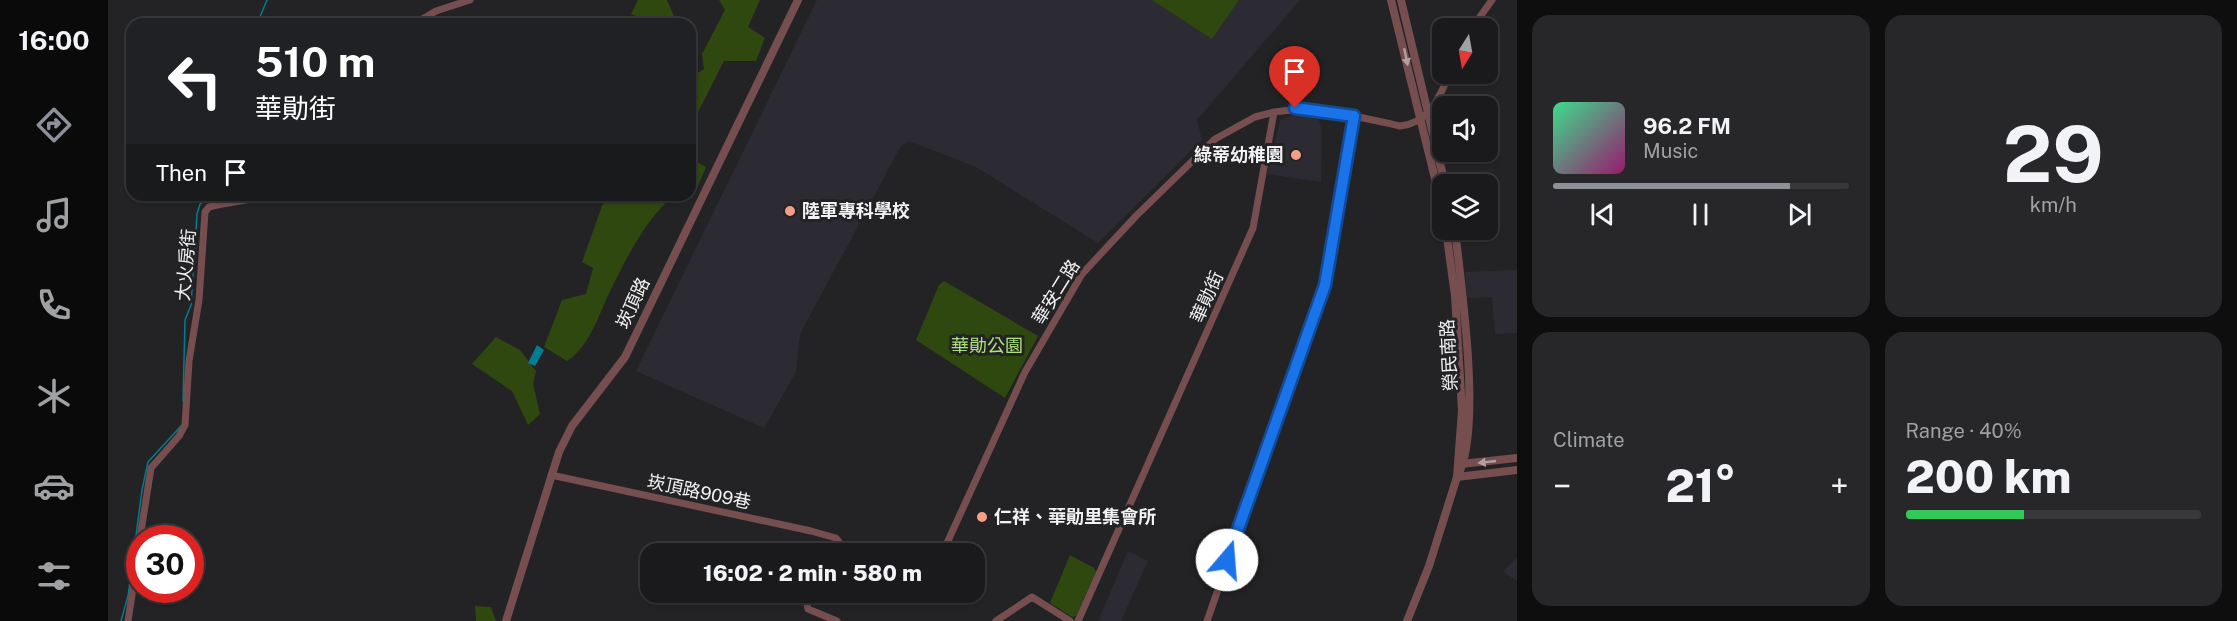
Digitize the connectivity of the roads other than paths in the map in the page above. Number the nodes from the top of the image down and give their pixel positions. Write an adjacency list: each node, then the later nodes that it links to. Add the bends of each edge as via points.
1 (470, 0): 6 (street)
2 (798, 0): 22 (street, 崁頂路, via 625,357 572,426)
3 (1391, 0): 12 (street, one-way to 12)
4 (1401, 0): 10 (street)
5 (1492, 0): 7 (street)
6 (424, 18)
7 (1480, 18)
8 (1445, 84): 10 (street)
9 (1274, 112): 11 (street, via 1295,108); 26 (street, 華安二路, via 1255,117 1215,139 1082,274 1025,372); 34 (street, 華勛街, via 1253,228)
10 (1430, 114): 12 (street); 14 (street)
11 (1354, 116): 12 (street, via 1400,126); 35 (street, via 1325,285)
12 (1420, 120): 13 (street)
13 (1434, 174)
14 (1444, 174)
15 (240, 201): 24 (street, 大火房街, via 209,207 205,212 185,425 151,468)
16 (1448, 240): 18 (street, 榮民南路)
17 (1456, 240): 18 (street, 榮民南路)
18 (1459, 296): 20 (street, 榮民南路, via 1469,410)
19 (1517, 458): 20 (street, one-way to 20)
20 (1460, 464): 23 (street, 榮民南路)
21 (1517, 470): 23 (street)
22 (551, 475): 25 (street, 崁頂路909巷, via 811,531); 30 (street, 崁頂路)
23 (1457, 477): 36 (street, 榮民南路)
24 (142, 525)
25 (839, 543)
26 (947, 543)
27 (131, 603): 29 (street)
28 (807, 603): 31 (street, via 808,609)
29 (128, 621)
30 (506, 621)
31 (837, 621)
32 (996, 621): 33 (street, via 1032,597)
33 (1070, 621)
34 (1078, 621)
35 (1207, 621)
36 (1407, 621)

